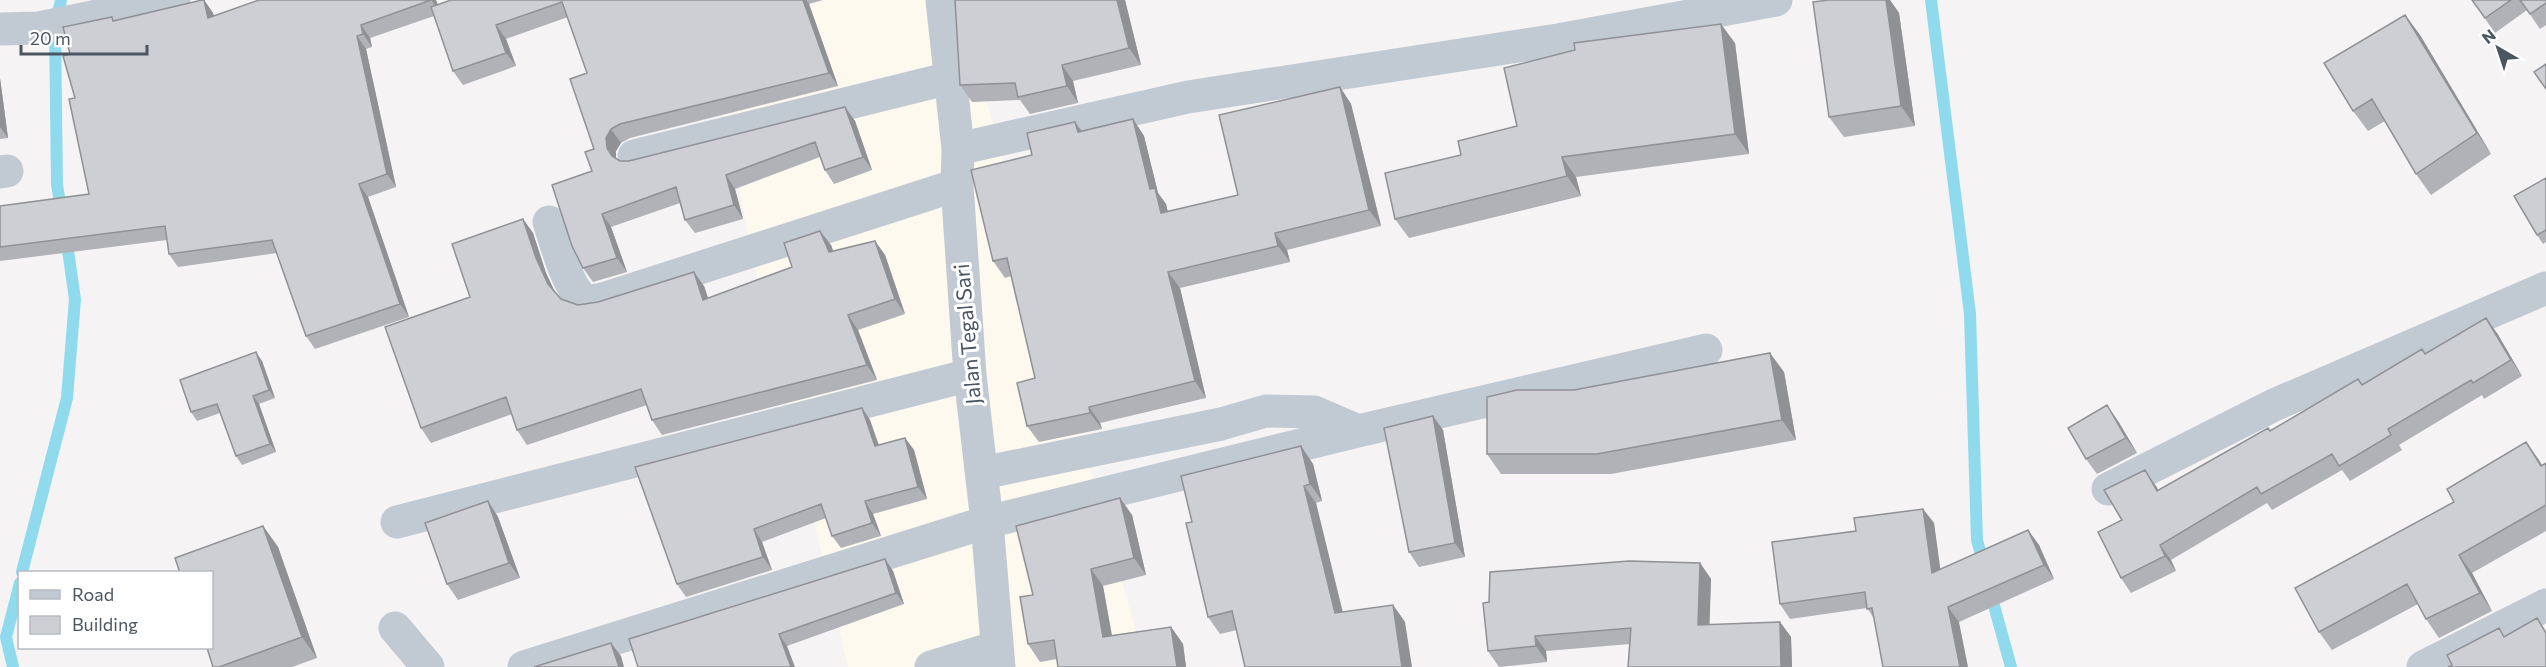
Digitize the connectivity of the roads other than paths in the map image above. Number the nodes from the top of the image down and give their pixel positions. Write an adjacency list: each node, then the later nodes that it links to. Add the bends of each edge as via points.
1 (174, 0): 4 (street, via 39,28)
2 (942, 0): 5 (street, Jalan Tegal Sari)
3 (1776, 0): 6 (street, via 1558,40 1188,97)
4 (0, 29)
5 (950, 78): 6 (street, Jalan Tegal Sari); 7 (street)
6 (958, 149): 8 (street, Jalan Tegal Sari)
7 (634, 156)
8 (957, 185): 9 (street, via 588,301 572,286); 12 (street, Jalan Tegal Sari)
9 (549, 222)
10 (2546, 288): 15 (street, via 2274,405)
11 (1706, 350): 13 (street)
12 (970, 375): 14 (street, Jalan Tegal Sari); 16 (street)
13 (1358, 431): 14 (street, via 1314,412 1266,411); 17 (street)
14 (981, 474): 17 (street, Jalan Tegal Sari)
15 (2108, 489)
16 (397, 522)
17 (987, 522): 20 (street, Jalan Tegal Sari); 22 (street)
18 (2546, 605): 24 (street)
19 (395, 628): 21 (street)
20 (998, 657): 23 (street)
21 (428, 667)
22 (524, 667)
23 (931, 667)
24 (2423, 667)

